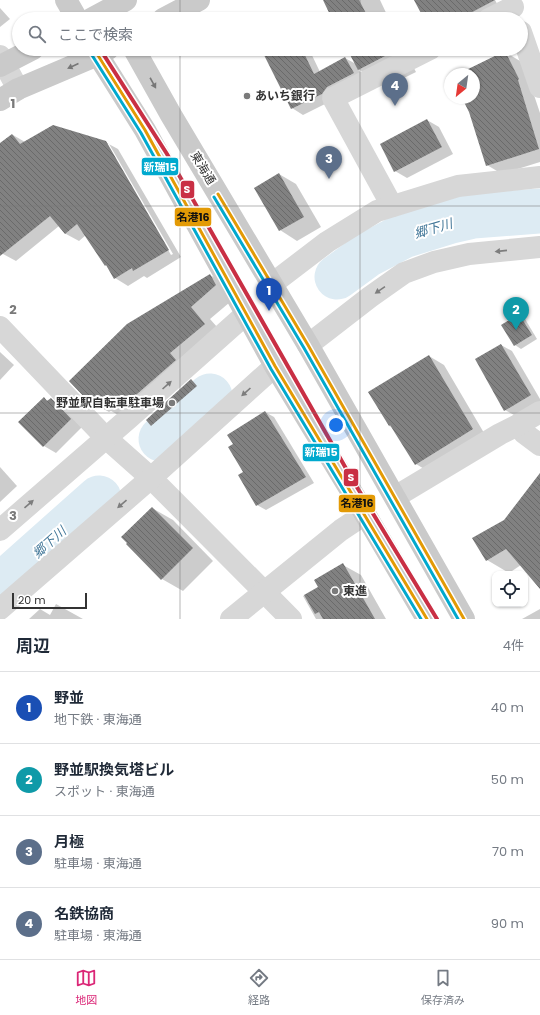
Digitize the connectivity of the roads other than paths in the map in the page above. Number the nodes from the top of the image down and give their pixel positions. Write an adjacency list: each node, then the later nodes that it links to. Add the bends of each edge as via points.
1 (66, 0): 4 (main road)
2 (199, 0): 6 (main road)
3 (114, 7): 5 (main road)
4 (73, 12)
5 (104, 12)
6 (176, 12)
7 (528, 52): 14 (street)
8 (16, 56): 13 (main road)
9 (89, 56): 15 (main road, one-way to 15)
10 (103, 56): 21 (main road)
11 (138, 56): 20 (main road, 東海通, one-way to 20)
12 (416, 56): 18 (street, via 334,98)
13 (2, 62): 15 (street)
14 (540, 87)
15 (18, 90): 16 (main road)
16 (0, 100)
17 (540, 177): 18 (street, via 458,186)
18 (392, 206): 20 (street, via 377,211 327,242)
19 (540, 247): 23 (street, one-way to 23, via 469,254 434,262 404,273)
20 (272, 284): 23 (main road, 東海通)
21 (246, 314): 24 (main road); 27 (street, one-way to 21)
22 (0, 327): 27 (street)
23 (308, 345): 30 (main road, 東海通)
24 (275, 366): 29 (street, one-way to 29); 31 (main road)
25 (540, 412): 26 (street)
26 (518, 425): 28 (street); 30 (street)
27 (106, 438): 29 (street); 32 (street, one-way to 27)
28 (540, 445)
29 (151, 478): 33 (street); 34 (street, one-way to 34)
30 (395, 497): 38 (main road, 東海通)
31 (365, 514): 33 (street); 37 (main road)
32 (0, 530)
33 (263, 592): 35 (street); 36 (street)
34 (0, 609)
35 (231, 619)
36 (291, 619)
37 (427, 619)
38 (464, 619)

